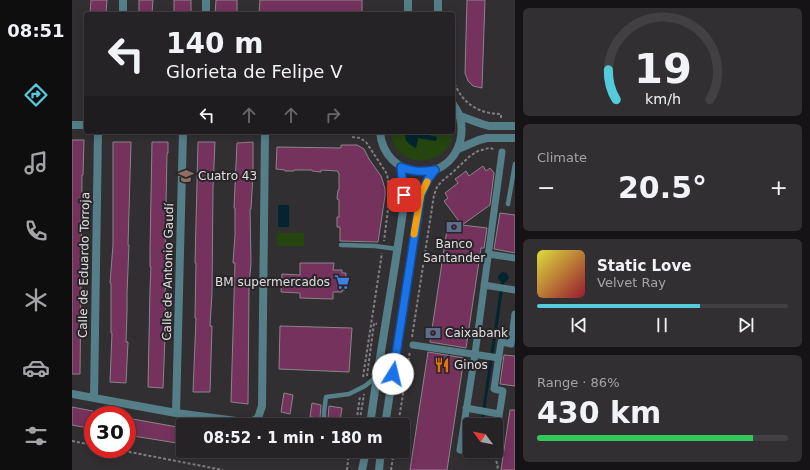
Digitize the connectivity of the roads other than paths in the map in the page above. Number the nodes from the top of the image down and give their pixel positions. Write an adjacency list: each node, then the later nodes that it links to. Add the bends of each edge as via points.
1 (123, 0): 5 (street)
2 (206, 0): 6 (street)
3 (408, 0): 7 (street)
4 (438, 0): 8 (street)
5 (123, 12)
6 (206, 12)
7 (408, 12)
8 (438, 12)
9 (455, 107): 10 (street)
10 (460, 116): 13 (street, via 489,126); 19 (street, via 462,131)
11 (72, 125): 12 (street)
12 (84, 125)
13 (515, 126)
14 (98, 134): 40 (street, Calle de Eduardo Torroja)
15 (183, 134): 42 (street, Calle de Antonio Gaudí)
16 (265, 134): 45 (street)
17 (380, 134): 22 (street, via 385,151)
18 (515, 138): 19 (street, via 487,138)
19 (458, 149): 23 (street, via 446,163)
20 (502, 152): 29 (street)
21 (515, 164): 25 (lane)
22 (401, 167): 23 (street, via 412,171); 28 (street, via 404,204)
23 (435, 170): 48 (street, via 421,194)
24 (502, 196): 25 (lane)
25 (509, 197): 26 (lane)
26 (508, 204)
27 (341, 245): 28 (lane)
28 (396, 250): 38 (street)
29 (488, 254): 30 (street); 31 (street)
30 (515, 258)
31 (484, 285): 32 (street); 36 (street)
32 (515, 290)
33 (515, 314): 34 (street)
34 (514, 323): 37 (street, via 511,344 501,342)
35 (412, 344): 36 (street)
36 (475, 354): 37 (street); 41 (street)
37 (494, 357): 43 (street, via 494,389 503,391)
38 (376, 377): 46 (lane, via 350,394 326,397); 47 (street)
39 (72, 394): 40 (street)
40 (94, 398): 42 (street)
41 (466, 408): 43 (street); 49 (street)
42 (176, 413): 44 (street)
43 (499, 414): 50 (street)
44 (210, 418)
45 (260, 418)
46 (324, 418)
47 (371, 418)
48 (386, 418)
49 (465, 418)
50 (498, 418)
51 (463, 429): 52 (street, via 460,450)
52 (463, 450)
53 (365, 458): 55 (street)
54 (380, 458): 56 (street)
55 (362, 470)
56 (379, 470)

